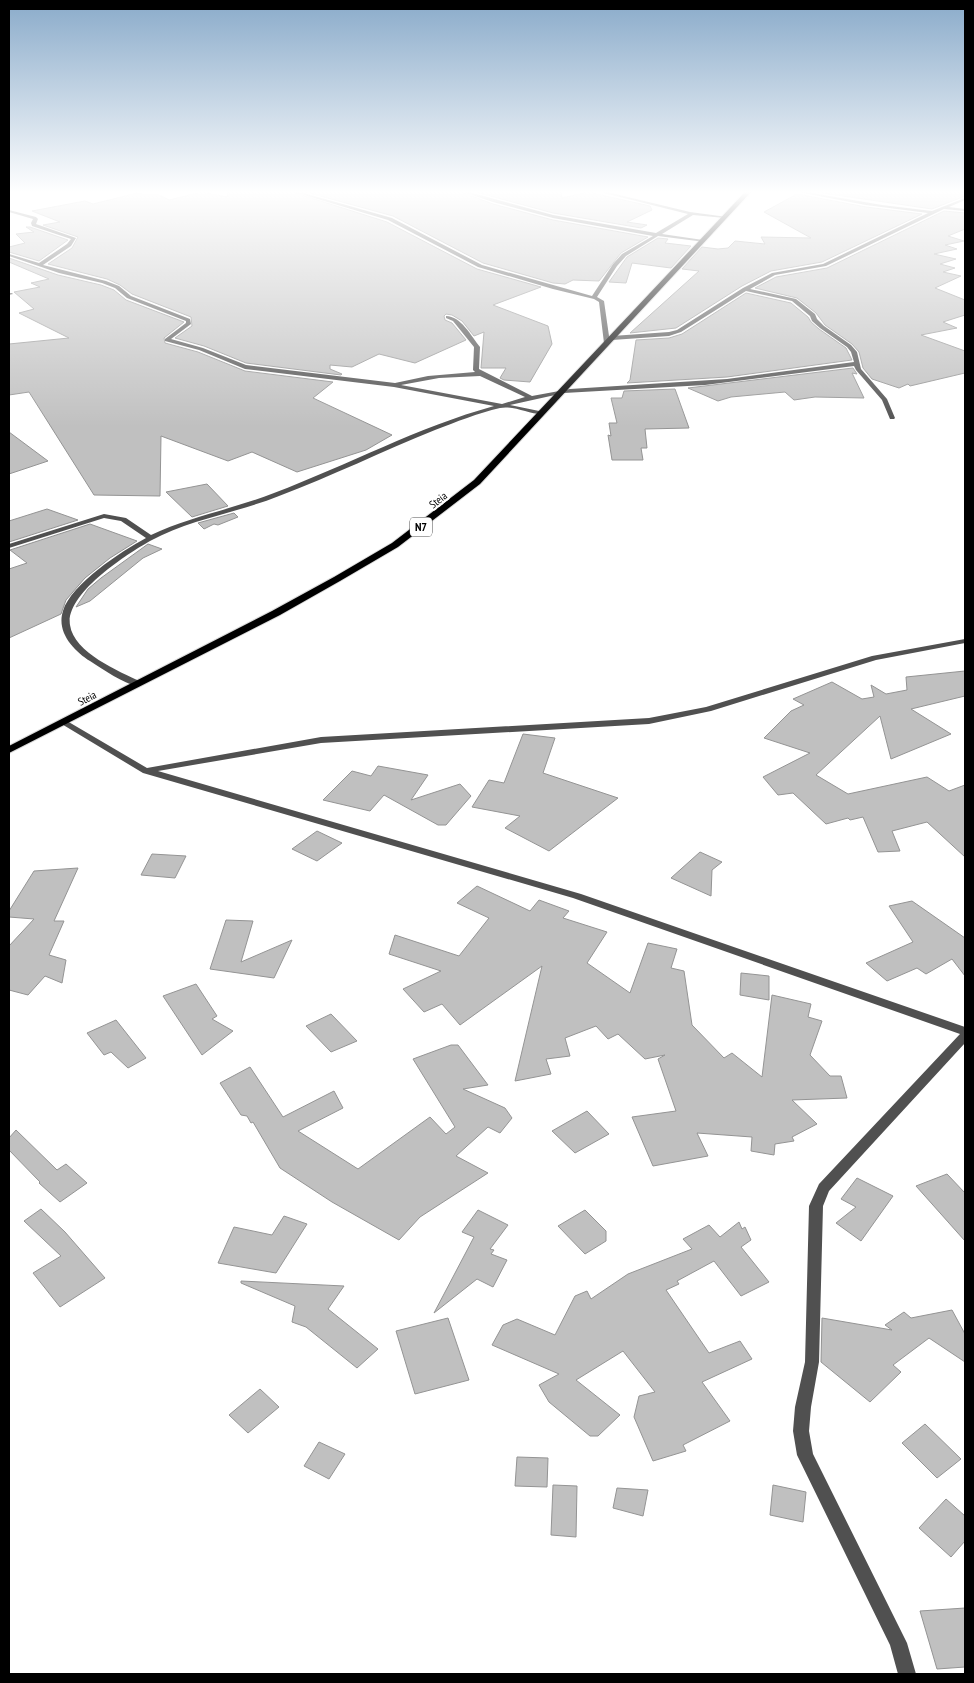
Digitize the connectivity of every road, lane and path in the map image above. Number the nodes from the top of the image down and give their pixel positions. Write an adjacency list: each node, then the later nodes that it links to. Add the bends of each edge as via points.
1 (57, 271): 12 (street, via 118,287 128,297 188,320 189,323 167,340 201,349 238,365)
2 (495, 271): 7 (street)
3 (612, 271): 7 (street)
4 (675, 271): 9 (main road, Steia / N7)
5 (793, 271): 6 (street, via 774,274)
6 (745, 289): 9 (street, via 679,331); 10 (street, via 794,300 813,315 822,328 852,348)
7 (594, 297): 9 (street, via 601,301)
8 (448, 317): 11 (street, via 455,320 474,341 477,347 476,370)
9 (609, 341): 13 (main road, Steia / N7)
10 (855, 364): 13 (street, via 695,384); 17 (street, via 885,400)
11 (481, 374): 12 (street, via 434,376); 14 (street)
12 (394, 386): 15 (street)
13 (562, 392): 14 (street); 16 (main road, Steia / N7)
14 (531, 398): 15 (street)
15 (502, 406): 16 (street); 18 (street, via 414,435 275,495)
16 (542, 412): 21 (main road, Steia / N7, via 477,482 395,545 276,613)
17 (892, 418)
18 (151, 538): 19 (street, via 121,518 104,516); 21 (street, via 105,568 75,598 67,612 66,623 74,644 83,654)
19 (9, 546)
20 (965, 641): 24 (street, via 875,658 708,709 648,721 321,740)
21 (138, 684): 22 (main road, Steia / N7)
22 (64, 723): 23 (main road, Steia / N7); 24 (street)
23 (9, 750)
24 (146, 770): 25 (street, via 577,896)
25 (965, 1031)
26 (965, 1036): 27 (street, via 824,1188 816,1206 812,1362 803,1407 804,1455 898,1643)
27 (907, 1674)

